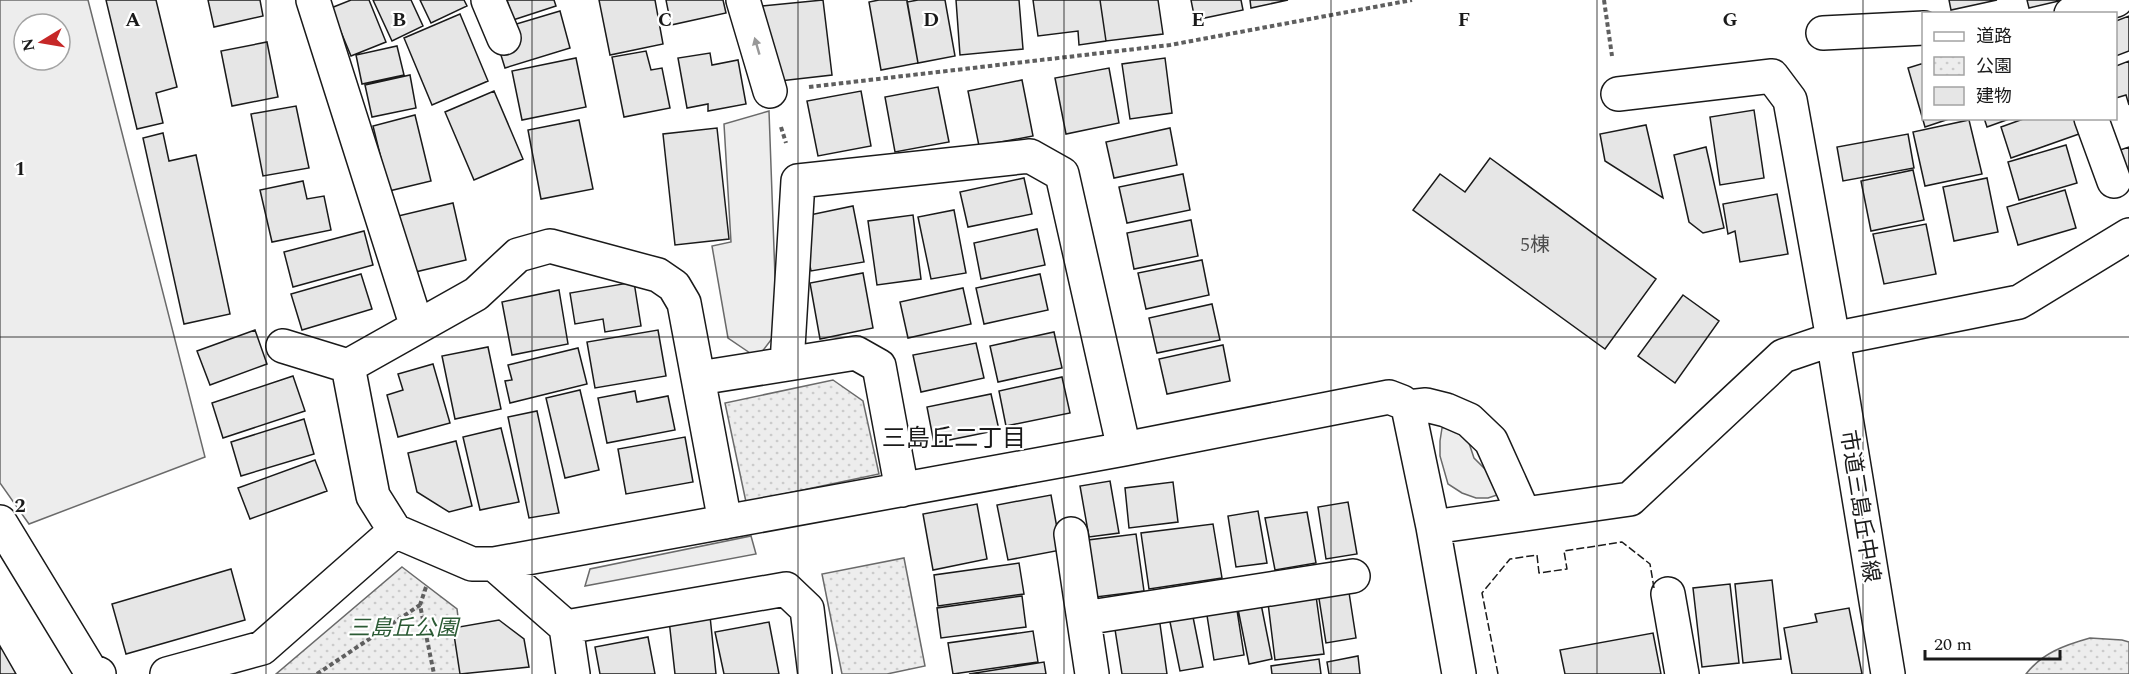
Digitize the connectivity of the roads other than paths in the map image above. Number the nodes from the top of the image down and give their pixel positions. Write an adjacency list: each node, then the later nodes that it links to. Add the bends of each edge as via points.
1 (313, 0): 14 (street)
2 (488, 0): 8 (street)
3 (744, 0): 9 (street, one-way to 3)
4 (2108, 1): 5 (street)
5 (2077, 12)
6 (1922, 28): 7 (street)
7 (1823, 33)
8 (504, 38)
9 (770, 91)
10 (1618, 94): 15 (street, 市道三島丘中線, via 1772,76 1790,100)
11 (2092, 120): 12 (street)
12 (2114, 181)
13 (2129, 235): 15 (street, via 2019,302)
14 (417, 327): 18 (street); 19 (street, via 476,294 518,255 550,246 658,275 674,286 684,303)
15 (1833, 339): 23 (street, via 1783,356 1630,499); 41 (street, 市道三島丘中線)
16 (284, 346): 18 (street)
17 (787, 364): 19 (street); 21 (street, via 798,181 1030,156 1062,174); 22 (street, via 856,354 879,366)
18 (348, 366): 27 (street, via 373,496)
19 (699, 378): 25 (street)
20 (1408, 407): 21 (street, via 1389,397 1377,398); 23 (street, via 1426,405 1469,420 1491,441); 26 (street)
21 (1124, 449): 22 (street)
22 (902, 490): 25 (street)
23 (1524, 514): 26 (street)
24 (0, 522): 34 (street, via 90,670)
25 (725, 522): 29 (street)
26 (1433, 527): 39 (street)
27 (395, 531): 29 (street, via 472,564); 35 (street, via 262,648)
28 (1071, 534): 32 (street)
29 (494, 564): 33 (street)
30 (1353, 576): 32 (street)
31 (1668, 594): 40 (street)
32 (1084, 618): 38 (street)
33 (566, 627): 36 (street); 37 (street, via 786,589 807,609)
34 (99, 674)
35 (167, 674)
36 (573, 674)
37 (815, 674)
38 (1092, 674)
39 (1459, 674)
40 (1682, 674)
41 (1888, 674)

